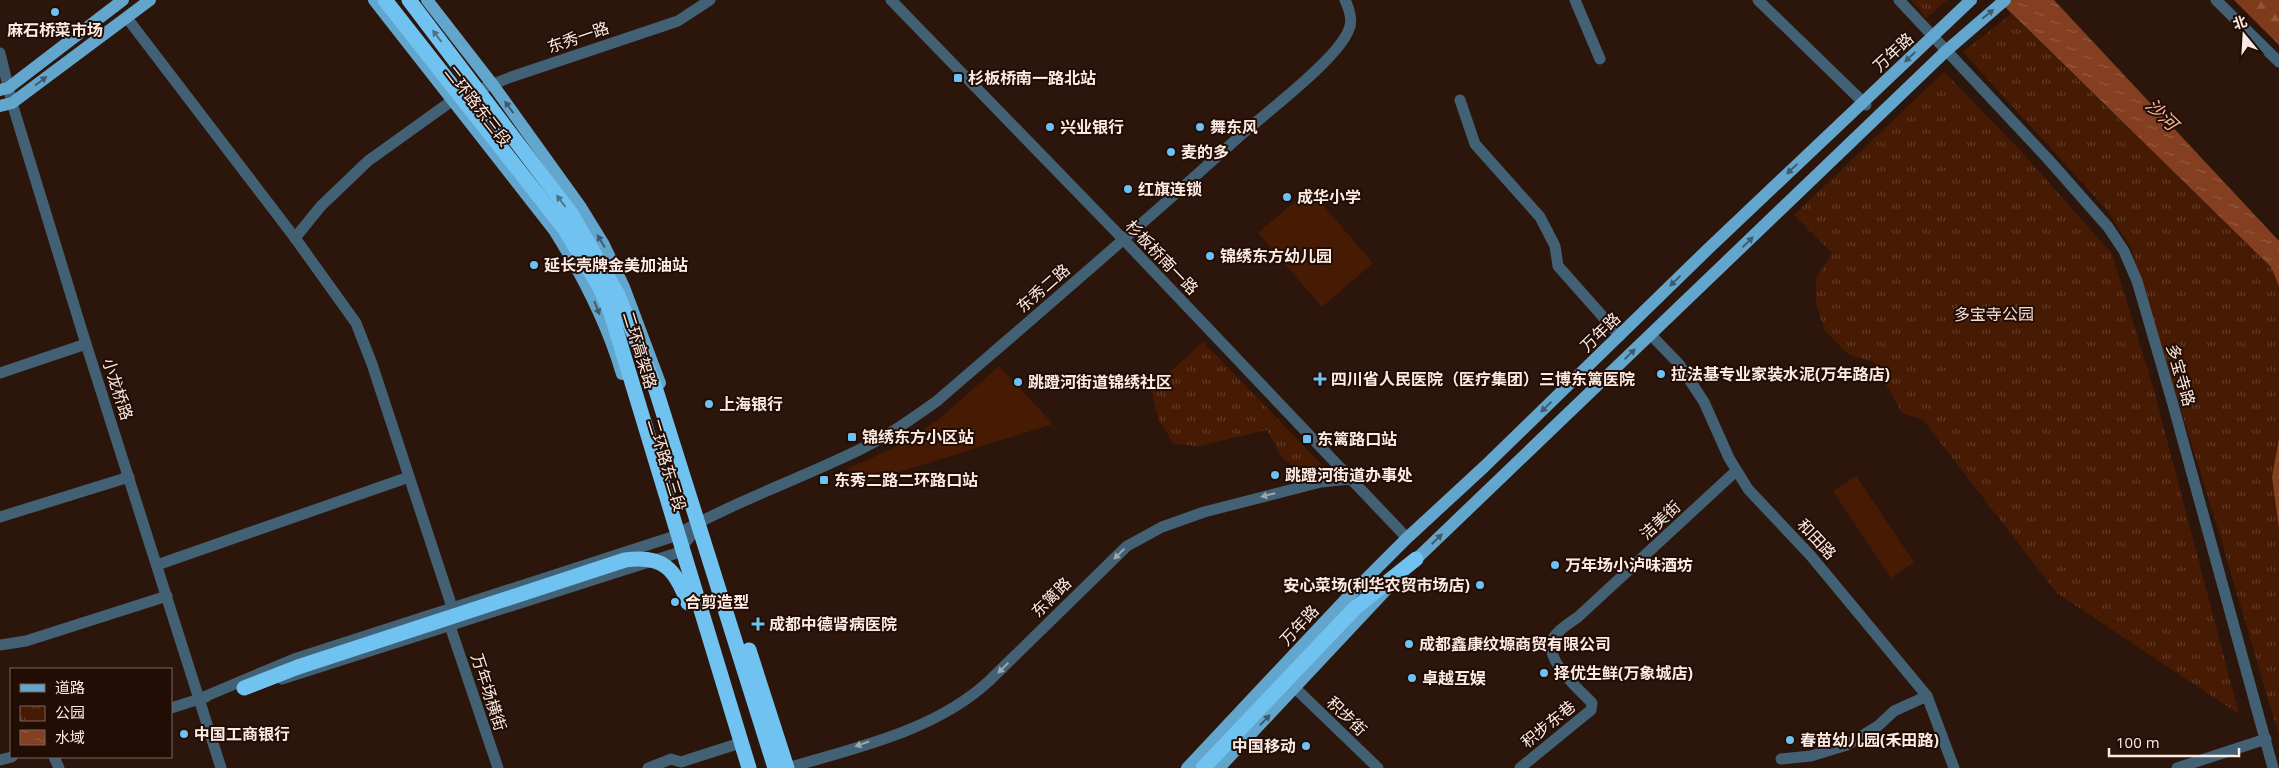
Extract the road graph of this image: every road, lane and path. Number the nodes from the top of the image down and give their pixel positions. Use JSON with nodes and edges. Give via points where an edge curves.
{"nodes":[{"id":1,"x":122,"y":0,"type":"edge"},
{"id":2,"x":150,"y":0,"type":"edge"},
{"id":3,"x":374,"y":0,"type":"edge"},
{"id":4,"x":385,"y":0,"type":"edge"},
{"id":5,"x":409,"y":0,"type":"edge"},
{"id":6,"x":426,"y":0,"type":"edge"},
{"id":7,"x":710,"y":0,"type":"edge"},
{"id":8,"x":891,"y":0,"type":"edge"},
{"id":9,"x":1345,"y":0,"type":"edge"},
{"id":10,"x":1575,"y":0,"type":"edge"},
{"id":11,"x":1758,"y":0,"type":"edge"},
{"id":12,"x":1898,"y":0,"type":"edge"},
{"id":13,"x":1971,"y":0,"type":"edge"},
{"id":14,"x":2005,"y":0,"type":"edge"},
{"id":15,"x":2216,"y":0,"type":"edge"},
{"id":16,"x":127,"y":18,"type":"junction"},
{"id":17,"x":1932,"y":37,"type":"junction"},
{"id":18,"x":1946,"y":51,"type":"junction"},
{"id":19,"x":0,"y":53,"type":"edge"},
{"id":20,"x":1600,"y":59,"type":"dead end"},
{"id":21,"x":2279,"y":62,"type":"edge"},
{"id":22,"x":493,"y":85,"type":"junction"},
{"id":23,"x":4,"y":89,"type":"edge"},
{"id":24,"x":453,"y":100,"type":"junction"},
{"id":25,"x":1460,"y":100,"type":"dead end"},
{"id":26,"x":1864,"y":104,"type":"junction"},
{"id":27,"x":6,"y":105,"type":"edge"},
{"id":28,"x":295,"y":238,"type":"junction"},
{"id":29,"x":1124,"y":240,"type":"junction"},
{"id":30,"x":1651,"y":335,"type":"junction"},
{"id":31,"x":1620,"y":336,"type":"junction"},
{"id":32,"x":86,"y":344,"type":"junction"},
{"id":33,"x":0,"y":373,"type":"edge"},
{"id":34,"x":1736,"y":471,"type":"junction"},
{"id":35,"x":128,"y":477,"type":"junction"},
{"id":36,"x":409,"y":477,"type":"junction"},
{"id":37,"x":1350,"y":479,"type":"junction"},
{"id":38,"x":699,"y":514,"type":"junction"},
{"id":39,"x":0,"y":517,"type":"edge"},
{"id":40,"x":672,"y":537,"type":"junction"},
{"id":41,"x":1406,"y":538,"type":"junction"},
{"id":42,"x":678,"y":553,"type":"junction"},
{"id":43,"x":1416,"y":559,"type":"junction"},
{"id":44,"x":157,"y":565,"type":"junction"},
{"id":45,"x":167,"y":596,"type":"junction"},
{"id":46,"x":452,"y":608,"type":"junction"},
{"id":47,"x":450,"y":626,"type":"junction"},
{"id":48,"x":0,"y":645,"type":"edge"},
{"id":49,"x":716,"y":666,"type":"junction"},
{"id":50,"x":244,"y":688,"type":"junction"},
{"id":51,"x":1295,"y":688,"type":"junction"},
{"id":52,"x":1927,"y":696,"type":"junction"},
{"id":53,"x":199,"y":699,"type":"junction"},
{"id":54,"x":1592,"y":703,"type":"joint"},
{"id":55,"x":172,"y":708,"type":"edge"},
{"id":56,"x":2266,"y":739,"type":"junction"},
{"id":57,"x":737,"y":744,"type":"junction"},
{"id":58,"x":1781,"y":759,"type":"dead end"},
{"id":59,"x":1533,"y":764,"type":"edge"},
{"id":60,"x":221,"y":768,"type":"edge"},
{"id":61,"x":498,"y":768,"type":"edge"},
{"id":62,"x":648,"y":768,"type":"edge"},
{"id":63,"x":745,"y":768,"type":"edge"},
{"id":64,"x":749,"y":768,"type":"edge"},
{"id":65,"x":776,"y":768,"type":"edge"},
{"id":66,"x":787,"y":768,"type":"edge"},
{"id":67,"x":1187,"y":768,"type":"edge"},
{"id":68,"x":1203,"y":768,"type":"edge"},
{"id":69,"x":1219,"y":768,"type":"edge"},
{"id":70,"x":1378,"y":768,"type":"edge"},
{"id":71,"x":1520,"y":768,"type":"edge"},
{"id":72,"x":1954,"y":768,"type":"edge"},
{"id":73,"x":2177,"y":768,"type":"edge"},
{"id":74,"x":2274,"y":768,"type":"edge"}],
"edges":[{"from":1,"to":23,"type":"main road"},
{"from":2,"to":16,"type":"main road"},
{"from":3,"to":24,"type":"main road","name":"二环路东三段"},
{"from":4,"to":49,"type":"highway","name":"二环高架路","bridge":true,"via":[[564,228],[599,286],[612,319]]},
{"from":38,"to":5,"type":"highway","name":"二环高架路","one_way":true,"bridge":true,"via":[[655,386],[618,295],[592,247],[572,214]]},
{"from":6,"to":22,"type":"main road","name":"二环路东三段"},
{"from":7,"to":22,"type":"street","name":"东秀一路","via":[[678,21]]},
{"from":8,"to":29,"type":"street","name":"杉板桥南一路"},
{"from":9,"to":29,"type":"street","name":"东秀二路","via":[[1350,28],[1340,44],[1310,75]]},
{"from":10,"to":20,"type":"street"},
{"from":11,"to":26,"type":"street"},
{"from":12,"to":17,"type":"street","name":"多宝寺路"},
{"from":13,"to":17,"type":"main road","name":"万年路"},
{"from":18,"to":14,"type":"main road","one_way":true},
{"from":15,"to":21,"type":"street"},
{"from":27,"to":16,"type":"main road","one_way":true},
{"from":16,"to":28,"type":"street"},
{"from":17,"to":18,"type":"street","name":"多宝寺路"},
{"from":17,"to":26,"type":"main road","name":"万年路","one_way":true},
{"from":30,"to":18,"type":"main road","one_way":true},
{"from":18,"to":56,"type":"street","name":"多宝寺路","via":[[2048,159],[2108,227],[2124,251],[2137,282],[2170,391]]},
{"from":19,"to":23,"type":"street","name":"小龙桥路"},
{"from":22,"to":24,"type":"street","name":"东秀一路"},
{"from":38,"to":22,"type":"main road","name":"二环路东三段","one_way":true,"via":[[652,358],[615,265],[580,206]]},
{"from":23,"to":27,"type":"street","name":"小龙桥路"},
{"from":24,"to":28,"type":"street","name":"东秀一路","via":[[368,161],[321,206]]},
{"from":24,"to":40,"type":"main road","name":"二环路东三段","one_way":true,"via":[[554,230],[586,282],[620,367]]},
{"from":25,"to":31,"type":"street","via":[[1475,144],[1540,218],[1555,246],[1558,266]]},
{"from":26,"to":31,"type":"main road","name":"万年路","one_way":true},
{"from":27,"to":32,"type":"street","name":"小龙桥路"},
{"from":28,"to":36,"type":"street","via":[[356,323]]},
{"from":29,"to":37,"type":"street","name":"杉板桥南一路"},
{"from":29,"to":38,"type":"street","name":"东秀二路","via":[[937,401],[904,424],[864,448]]},
{"from":30,"to":34,"type":"street","name":"和田路","via":[[1679,364],[1704,402]]},
{"from":43,"to":30,"type":"main road","one_way":true},
{"from":31,"to":41,"type":"main road","name":"万年路","one_way":true,"via":[[1486,466]]},
{"from":32,"to":33,"type":"street"},
{"from":32,"to":35,"type":"street","name":"小龙桥路"},
{"from":34,"to":52,"type":"street","name":"和田路","via":[[1764,508],[1834,582]]},
{"from":34,"to":54,"type":"street","name":"洁美街","via":[[1555,636],[1550,647],[1554,660]]},
{"from":35,"to":39,"type":"street"},
{"from":35,"to":44,"type":"street","name":"小龙桥路"},
{"from":36,"to":44,"type":"street"},
{"from":36,"to":46,"type":"street"},
{"from":37,"to":41,"type":"street","name":"杉板桥南一路"},
{"from":37,"to":66,"type":"street","name":"东篱路","one_way":true,"via":[[1321,482],[1204,512],[1162,527],[1127,546],[965,702],[918,726]]},
{"from":38,"to":40,"type":"street","name":"东秀二路"},
{"from":38,"to":42,"type":"street"},
{"from":38,"to":65,"type":"highway","name":"二环高架路","bridge":true},
{"from":38,"to":66,"type":"highway","bridge":true,"via":[[720,558]]},
{"from":40,"to":42,"type":"main road","name":"二环路东三段"},
{"from":40,"to":46,"type":"street","name":"东秀二路"},
{"from":41,"to":67,"type":"main road","name":"万年路"},
{"from":42,"to":47,"type":"street"},
{"from":42,"to":57,"type":"main road","name":"二环路东三段"},
{"from":43,"to":51,"type":"main road"},
{"from":43,"to":68,"type":"highway","via":[[1356,608]]},
{"from":44,"to":45,"type":"street","name":"小龙桥路"},
{"from":45,"to":48,"type":"street","via":[[26,641]]},
{"from":45,"to":53,"type":"street","name":"小龙桥路"},
{"from":46,"to":53,"type":"street","name":"东秀二路","via":[[294,659]]},
{"from":47,"to":50,"type":"street","via":[[301,674]]},
{"from":47,"to":61,"type":"street","name":"万年场横街"},
{"from":49,"to":50,"type":"highway","bridge":true,"via":[[680,582],[668,567],[643,558],[625,560],[298,667]]},
{"from":49,"to":64,"type":"highway","name":"二环高架路","bridge":true},
{"from":50,"to":53,"type":"street"},
{"from":69,"to":51,"type":"main road","one_way":true},
{"from":51,"to":70,"type":"street","name":"积步街"},
{"from":52,"to":58,"type":"street","via":[[1894,711],[1878,726],[1847,745],[1812,756]]},
{"from":52,"to":72,"type":"street","name":"和田路"},
{"from":53,"to":55,"type":"street"},
{"from":53,"to":60,"type":"street","name":"小龙桥路"},
{"from":54,"to":59,"type":"street","name":"积步东巷","via":[[1591,710]]},
{"from":56,"to":73,"type":"street"},
{"from":56,"to":74,"type":"street","name":"多宝寺路"},
{"from":57,"to":62,"type":"street","via":[[681,762],[671,760]]},
{"from":57,"to":63,"type":"main road","name":"二环路东三段"},
{"from":59,"to":71,"type":"street","name":"积步东巷"}]}
